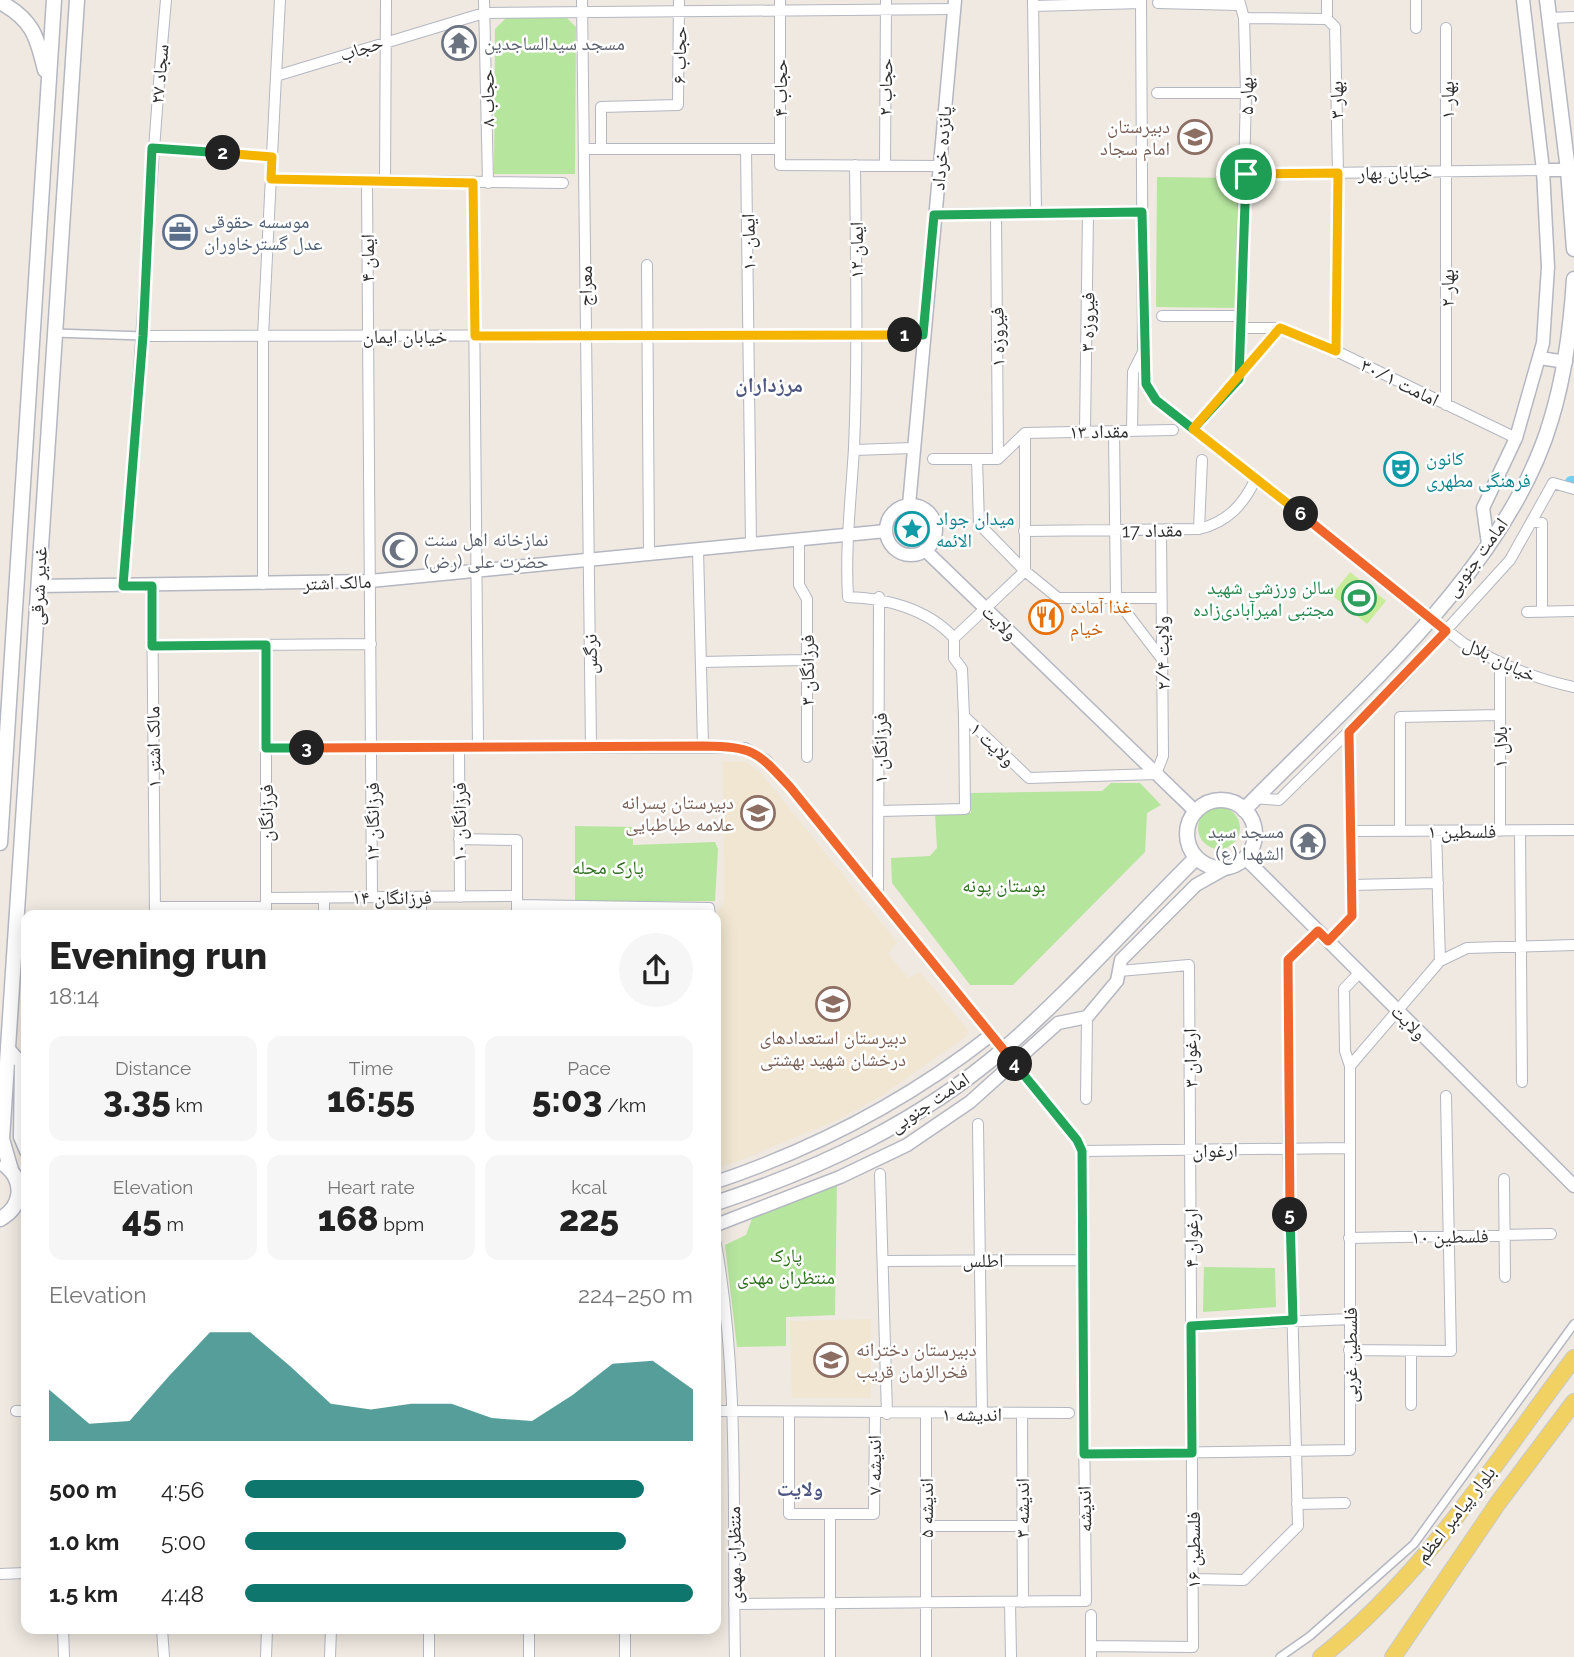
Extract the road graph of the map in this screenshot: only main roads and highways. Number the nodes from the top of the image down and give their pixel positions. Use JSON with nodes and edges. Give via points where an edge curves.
{"nodes":[{"id":1,"x":54,"y":0,"type":"edge"},
{"id":2,"x":77,"y":0,"type":"edge"},
{"id":3,"x":1547,"y":0,"type":"edge"},
{"id":4,"x":0,"y":2,"type":"edge"},
{"id":5,"x":49,"y":86,"type":"junction"},
{"id":6,"x":1571,"y":170,"type":"edge"},
{"id":7,"x":1574,"y":249,"type":"edge"},
{"id":8,"x":1574,"y":279,"type":"edge"},
{"id":9,"x":1572,"y":337,"type":"edge"},
{"id":10,"x":16,"y":585,"type":"junction"},
{"id":11,"x":38,"y":586,"type":"junction"},
{"id":12,"x":3,"y":756,"type":"edge"},
{"id":13,"x":1244,"y":810,"type":"junction"},
{"id":14,"x":0,"y":843,"type":"edge"},
{"id":15,"x":1196,"y":858,"type":"junction"},
{"id":16,"x":6,"y":1166,"type":"edge"},
{"id":17,"x":21,"y":1190,"type":"edge"},
{"id":18,"x":21,"y":1196,"type":"edge"},
{"id":19,"x":721,"y":1201,"type":"edge"},
{"id":20,"x":1,"y":1222,"type":"edge"},
{"id":21,"x":1574,"y":1358,"type":"edge"},
{"id":22,"x":1574,"y":1402,"type":"edge"},
{"id":23,"x":1321,"y":1657,"type":"edge"},
{"id":24,"x":1393,"y":1657,"type":"edge"}],
"edges":[{"from":1,"to":5,"type":"main road","name":"غدیر شرقی"},
{"from":2,"to":11,"type":"main road","name":"غدیر شرقی"},
{"from":3,"to":6,"type":"main road"},
{"from":4,"to":5,"type":"main road","via":[[19,12],[37,36]]},
{"from":5,"to":10,"type":"main road","name":"غدیر شرقی"},
{"from":6,"to":7,"type":"main road"},
{"from":8,"to":9,"type":"main road","name":"امامت جنوبی"},
{"from":9,"to":13,"type":"main road","name":"امامت جنوبی","via":[[1546,434],[1521,491],[1488,544],[1431,620]]},
{"from":10,"to":11,"type":"main road"},
{"from":10,"to":12,"type":"main road","name":"غدیر شرقی"},
{"from":11,"to":16,"type":"main road","name":"غدیر شرقی","via":[[7,1048],[2,1139]]},
{"from":12,"to":14,"type":"main road","name":"غدیر شرقی"},
{"from":13,"to":15,"type":"main road","via":[[1235,803],[1214,800],[1195,811],[1187,832]]},
{"from":13,"to":15,"type":"main road","via":[[1254,830],[1245,858],[1228,867],[1209,866]]},
{"from":15,"to":19,"type":"main road","name":"امامت جنوبی","via":[[1003,1050],[940,1098],[847,1153]]},
{"from":16,"to":17,"type":"main road","name":"غدیر شرقی"},
{"from":18,"to":20,"type":"main road"},
{"from":21,"to":23,"type":"main road","name":"بلوار پیامبر اعظم","via":[[1430,1550],[1380,1605]]},
{"from":22,"to":24,"type":"main road","name":"بلوار پیامبر اعظم","via":[[1498,1503]]}]}
